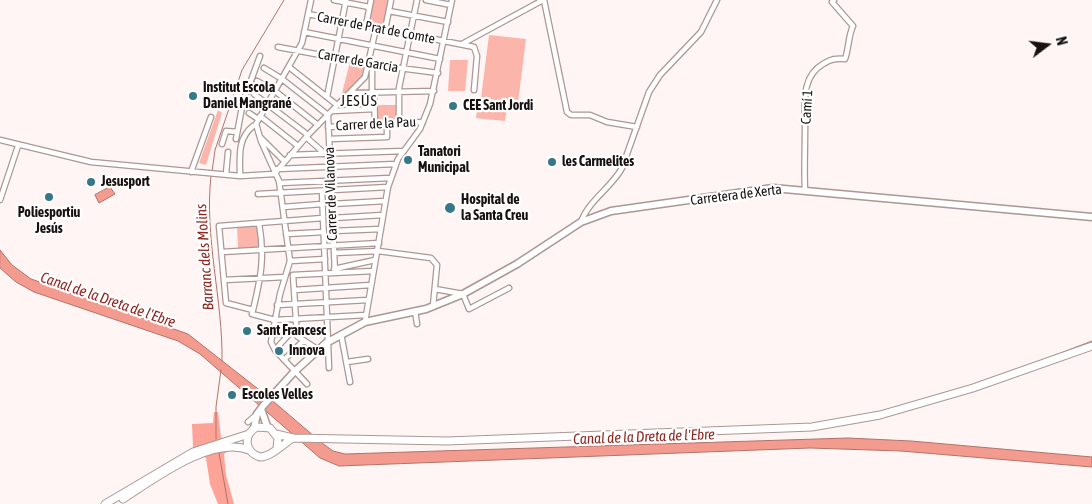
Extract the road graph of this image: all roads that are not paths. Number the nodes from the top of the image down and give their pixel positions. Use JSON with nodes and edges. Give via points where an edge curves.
{"nodes":[{"id":1,"x":311,"y":0,"type":"edge"},
{"id":2,"x":334,"y":0,"type":"edge"},
{"id":3,"x":371,"y":0,"type":"edge"},
{"id":4,"x":391,"y":0,"type":"edge"},
{"id":5,"x":417,"y":0,"type":"edge"},
{"id":6,"x":426,"y":0,"type":"edge"},
{"id":7,"x":544,"y":0,"type":"edge"},
{"id":8,"x":717,"y":0,"type":"edge"},
{"id":9,"x":834,"y":0,"type":"edge"},
{"id":10,"x":346,"y":1,"type":"edge"},
{"id":11,"x":452,"y":3,"type":"edge"},
{"id":12,"x":369,"y":6,"type":"junction"},
{"id":13,"x":389,"y":11,"type":"junction"},
{"id":14,"x":308,"y":14,"type":"junction"},
{"id":15,"x":414,"y":16,"type":"junction"},
{"id":16,"x":342,"y":20,"type":"junction"},
{"id":17,"x":448,"y":22,"type":"junction"},
{"id":18,"x":366,"y":25,"type":"junction"},
{"id":19,"x":376,"y":28,"type":"junction"},
{"id":20,"x":385,"y":30,"type":"junction"},
{"id":21,"x":304,"y":32,"type":"junction"},
{"id":22,"x":410,"y":34,"type":"junction"},
{"id":23,"x":338,"y":39,"type":"junction"},
{"id":24,"x":444,"y":41,"type":"junction"},
{"id":25,"x":462,"y":44,"type":"junction"},
{"id":26,"x":373,"y":45,"type":"junction"},
{"id":27,"x":278,"y":46,"type":"dead end"},
{"id":28,"x":298,"y":50,"type":"junction"},
{"id":29,"x":406,"y":52,"type":"junction"},
{"id":30,"x":260,"y":56,"type":"dead end"},
{"id":31,"x":334,"y":57,"type":"junction"},
{"id":32,"x":440,"y":59,"type":"junction"},
{"id":33,"x":371,"y":64,"type":"junction"},
{"id":34,"x":289,"y":67,"type":"junction"},
{"id":35,"x":264,"y":68,"type":"dead end"},
{"id":36,"x":403,"y":68,"type":"junction"},
{"id":37,"x":438,"y":73,"type":"junction"},
{"id":38,"x":282,"y":79,"type":"junction"},
{"id":39,"x":258,"y":80,"type":"dead end"},
{"id":40,"x":474,"y":90,"type":"dead end"},
{"id":41,"x":275,"y":91,"type":"junction"},
{"id":42,"x":373,"y":92,"type":"junction"},
{"id":43,"x":399,"y":92,"type":"junction"},
{"id":44,"x":434,"y":92,"type":"junction"},
{"id":45,"x":350,"y":93,"type":"junction"},
{"id":46,"x":254,"y":94,"type":"dead end"},
{"id":47,"x":327,"y":97,"type":"junction"},
{"id":48,"x":268,"y":103,"type":"junction"},
{"id":49,"x":338,"y":105,"type":"junction"},
{"id":50,"x":374,"y":109,"type":"junction"},
{"id":51,"x":332,"y":111,"type":"junction"},
{"id":52,"x":249,"y":113,"type":"dead end"},
{"id":53,"x":328,"y":115,"type":"junction"},
{"id":54,"x":212,"y":117,"type":"dead end"},
{"id":55,"x":259,"y":117,"type":"junction"},
{"id":56,"x":423,"y":122,"type":"junction"},
{"id":57,"x":387,"y":123,"type":"junction"},
{"id":58,"x":399,"y":123,"type":"junction"},
{"id":59,"x":375,"y":124,"type":"junction"},
{"id":60,"x":318,"y":125,"type":"junction"},
{"id":61,"x":253,"y":126,"type":"dead end"},
{"id":62,"x":638,"y":126,"type":"junction"},
{"id":63,"x":328,"y":127,"type":"junction"},
{"id":64,"x":237,"y":132,"type":"junction"},
{"id":65,"x":259,"y":136,"type":"junction"},
{"id":66,"x":307,"y":136,"type":"junction"},
{"id":67,"x":236,"y":139,"type":"dead end"},
{"id":68,"x":329,"y":139,"type":"junction"},
{"id":69,"x":0,"y":140,"type":"edge"},
{"id":70,"x":222,"y":144,"type":"dead end"},
{"id":71,"x":18,"y":146,"type":"junction"},
{"id":72,"x":298,"y":146,"type":"junction"},
{"id":73,"x":232,"y":147,"type":"dead end"},
{"id":74,"x":240,"y":148,"type":"junction"},
{"id":75,"x":228,"y":152,"type":"dead end"},
{"id":76,"x":403,"y":152,"type":"junction"},
{"id":77,"x":324,"y":153,"type":"junction"},
{"id":78,"x":330,"y":153,"type":"junction"},
{"id":79,"x":290,"y":154,"type":"junction"},
{"id":80,"x":284,"y":161,"type":"junction"},
{"id":81,"x":396,"y":164,"type":"junction"},
{"id":82,"x":331,"y":167,"type":"junction"},
{"id":83,"x":277,"y":169,"type":"junction"},
{"id":84,"x":191,"y":172,"type":"junction"},
{"id":85,"x":226,"y":174,"type":"junction"},
{"id":86,"x":274,"y":174,"type":"junction"},
{"id":87,"x":240,"y":176,"type":"junction"},
{"id":88,"x":390,"y":178,"type":"junction"},
{"id":89,"x":331,"y":181,"type":"junction"},
{"id":90,"x":280,"y":183,"type":"junction"},
{"id":91,"x":388,"y":188,"type":"junction"},
{"id":92,"x":332,"y":190,"type":"junction"},
{"id":93,"x":805,"y":190,"type":"junction"},
{"id":94,"x":322,"y":191,"type":"junction"},
{"id":95,"x":281,"y":193,"type":"junction"},
{"id":96,"x":258,"y":194,"type":"dead end"},
{"id":97,"x":0,"y":200,"type":"edge"},
{"id":98,"x":385,"y":201,"type":"junction"},
{"id":99,"x":322,"y":204,"type":"junction"},
{"id":100,"x":332,"y":204,"type":"junction"},
{"id":101,"x":283,"y":207,"type":"junction"},
{"id":102,"x":383,"y":215,"type":"junction"},
{"id":103,"x":1092,"y":217,"type":"edge"},
{"id":104,"x":323,"y":218,"type":"junction"},
{"id":105,"x":332,"y":218,"type":"junction"},
{"id":106,"x":284,"y":220,"type":"junction"},
{"id":107,"x":580,"y":222,"type":"junction"},
{"id":108,"x":259,"y":223,"type":"junction"},
{"id":109,"x":381,"y":229,"type":"junction"},
{"id":110,"x":333,"y":231,"type":"junction"},
{"id":111,"x":324,"y":232,"type":"junction"},
{"id":112,"x":286,"y":234,"type":"junction"},
{"id":113,"x":379,"y":243,"type":"junction"},
{"id":114,"x":334,"y":245,"type":"junction"},
{"id":115,"x":325,"y":246,"type":"junction"},
{"id":116,"x":288,"y":248,"type":"junction"},
{"id":117,"x":264,"y":250,"type":"junction"},
{"id":118,"x":378,"y":251,"type":"junction"},
{"id":119,"x":222,"y":252,"type":"junction"},
{"id":120,"x":334,"y":253,"type":"junction"},
{"id":121,"x":325,"y":259,"type":"junction"},
{"id":122,"x":376,"y":260,"type":"junction"},
{"id":123,"x":290,"y":261,"type":"junction"},
{"id":124,"x":334,"y":271,"type":"junction"},
{"id":125,"x":373,"y":271,"type":"junction"},
{"id":126,"x":326,"y":274,"type":"junction"},
{"id":127,"x":285,"y":277,"type":"junction"},
{"id":128,"x":261,"y":278,"type":"junction"},
{"id":129,"x":224,"y":280,"type":"junction"},
{"id":130,"x":371,"y":285,"type":"junction"},
{"id":131,"x":327,"y":288,"type":"junction"},
{"id":132,"x":509,"y":288,"type":"dead end"},
{"id":133,"x":435,"y":289,"type":"junction"},
{"id":134,"x":294,"y":290,"type":"junction"},
{"id":135,"x":464,"y":294,"type":"junction"},
{"id":136,"x":368,"y":300,"type":"junction"},
{"id":137,"x":328,"y":302,"type":"junction"},
{"id":138,"x":295,"y":304,"type":"junction"},
{"id":139,"x":277,"y":305,"type":"junction"},
{"id":140,"x":433,"y":306,"type":"junction"},
{"id":141,"x":253,"y":310,"type":"junction"},
{"id":142,"x":415,"y":311,"type":"junction"},
{"id":143,"x":327,"y":317,"type":"junction"},
{"id":144,"x":366,"y":318,"type":"junction"},
{"id":145,"x":296,"y":319,"type":"junction"},
{"id":146,"x":275,"y":320,"type":"junction"},
{"id":147,"x":417,"y":324,"type":"dead end"},
{"id":148,"x":327,"y":332,"type":"junction"},
{"id":149,"x":290,"y":333,"type":"junction"},
{"id":150,"x":297,"y":333,"type":"junction"},
{"id":151,"x":273,"y":334,"type":"junction"},
{"id":152,"x":341,"y":334,"type":"junction"},
{"id":153,"x":303,"y":341,"type":"junction"},
{"id":154,"x":328,"y":342,"type":"junction"},
{"id":155,"x":1092,"y":346,"type":"edge"},
{"id":156,"x":317,"y":349,"type":"junction"},
{"id":157,"x":275,"y":350,"type":"junction"},
{"id":158,"x":368,"y":359,"type":"dead end"},
{"id":159,"x":284,"y":360,"type":"junction"},
{"id":160,"x":347,"y":362,"type":"junction"},
{"id":161,"x":329,"y":368,"type":"dead end"},
{"id":162,"x":294,"y":372,"type":"junction"},
{"id":163,"x":350,"y":382,"type":"dead end"},
{"id":164,"x":307,"y":384,"type":"dead end"},
{"id":165,"x":261,"y":412,"type":"junction"},
{"id":166,"x":252,"y":425,"type":"junction"},
{"id":167,"x":267,"y":426,"type":"junction"},
{"id":168,"x":248,"y":434,"type":"junction"},
{"id":169,"x":276,"y":434,"type":"junction"},
{"id":170,"x":293,"y":438,"type":"junction"},
{"id":171,"x":277,"y":448,"type":"junction"},
{"id":172,"x":249,"y":450,"type":"junction"},
{"id":173,"x":105,"y":504,"type":"edge"},
{"id":174,"x":114,"y":504,"type":"edge"}],
"edges":[{"from":1,"to":14,"type":"street"},
{"from":2,"to":10,"type":"street"},
{"from":3,"to":12,"type":"street"},
{"from":4,"to":13,"type":"street"},
{"from":5,"to":15,"type":"street"},
{"from":6,"to":11,"type":"street"},
{"from":7,"to":25,"type":"street"},
{"from":7,"to":62,"type":"street","via":[[567,112]]},
{"from":8,"to":62,"type":"street","via":[[701,32],[660,75],[649,92]]},
{"from":9,"to":93,"type":"street","name":"Camí 1","via":[[832,2],[841,14],[854,26],[845,59],[836,58],[824,63],[809,80],[804,108]]},
{"from":10,"to":12,"type":"street"},
{"from":10,"to":16,"type":"street"},
{"from":11,"to":17,"type":"street"},
{"from":12,"to":18,"type":"street"},
{"from":13,"to":15,"type":"street"},
{"from":13,"to":20,"type":"street"},
{"from":14,"to":16,"type":"street","name":"Carrer de Prat de Comte"},
{"from":14,"to":21,"type":"street"},
{"from":15,"to":17,"type":"street"},
{"from":15,"to":22,"type":"street"},
{"from":16,"to":18,"type":"street","name":"Carrer de Prat de Comte"},
{"from":16,"to":23,"type":"street"},
{"from":17,"to":24,"type":"street"},
{"from":18,"to":19,"type":"street","name":"Carrer de Prat de Comte"},
{"from":19,"to":20,"type":"street","name":"Carrer de Prat de Comte"},
{"from":19,"to":26,"type":"street"},
{"from":20,"to":22,"type":"street","name":"Carrer de Prat de Comte"},
{"from":21,"to":23,"type":"street"},
{"from":21,"to":28,"type":"street"},
{"from":22,"to":24,"type":"street","name":"Carrer de Prat de Comte"},
{"from":22,"to":29,"type":"street"},
{"from":23,"to":26,"type":"street"},
{"from":23,"to":31,"type":"street"},
{"from":24,"to":25,"type":"street","name":"Carrer de Prat de Comte"},
{"from":24,"to":32,"type":"street"},
{"from":25,"to":40,"type":"street","via":[[477,51]]},
{"from":26,"to":29,"type":"street"},
{"from":26,"to":33,"type":"street"},
{"from":27,"to":28,"type":"street","name":"Carrer de Garcia"},
{"from":28,"to":31,"type":"street","name":"Carrer de Garcia"},
{"from":28,"to":34,"type":"street"},
{"from":29,"to":32,"type":"street"},
{"from":29,"to":36,"type":"street"},
{"from":30,"to":64,"type":"street","via":[[242,102]]},
{"from":31,"to":33,"type":"street","name":"Carrer de Garcia"},
{"from":31,"to":47,"type":"street"},
{"from":32,"to":37,"type":"street"},
{"from":33,"to":36,"type":"street","name":"Carrer de Garcia"},
{"from":33,"to":42,"type":"street"},
{"from":33,"to":45,"type":"street","via":[[365,77]]},
{"from":34,"to":38,"type":"street"},
{"from":34,"to":47,"type":"street"},
{"from":35,"to":38,"type":"street"},
{"from":36,"to":37,"type":"street","name":"Carrer de Garcia"},
{"from":36,"to":43,"type":"street"},
{"from":37,"to":44,"type":"street"},
{"from":38,"to":41,"type":"street"},
{"from":38,"to":53,"type":"street"},
{"from":39,"to":41,"type":"street"},
{"from":41,"to":48,"type":"street"},
{"from":41,"to":60,"type":"street"},
{"from":42,"to":43,"type":"street"},
{"from":42,"to":45,"type":"street"},
{"from":42,"to":50,"type":"street"},
{"from":43,"to":44,"type":"street"},
{"from":43,"to":58,"type":"street"},
{"from":44,"to":56,"type":"street"},
{"from":45,"to":49,"type":"street"},
{"from":46,"to":48,"type":"street"},
{"from":47,"to":49,"type":"street"},
{"from":48,"to":55,"type":"street"},
{"from":48,"to":66,"type":"street"},
{"from":49,"to":51,"type":"street"},
{"from":50,"to":51,"type":"street"},
{"from":50,"to":59,"type":"street"},
{"from":51,"to":53,"type":"street"},
{"from":52,"to":55,"type":"street"},
{"from":53,"to":60,"type":"street"},
{"from":53,"to":63,"type":"street","name":"Carrer de Vilanova"},
{"from":54,"to":84,"type":"street"},
{"from":55,"to":65,"type":"street","via":[[256,124]]},
{"from":55,"to":72,"type":"street"},
{"from":56,"to":58,"type":"street","name":"Carrer de la Pau"},
{"from":56,"to":76,"type":"street"},
{"from":57,"to":58,"type":"street","name":"Carrer de la Pau"},
{"from":57,"to":59,"type":"street","name":"Carrer de la Pau"},
{"from":57,"to":68,"type":"street","via":[[387,137]]},
{"from":59,"to":63,"type":"street","name":"Carrer de la Pau"},
{"from":60,"to":66,"type":"street"},
{"from":61,"to":74,"type":"street","via":[[245,133]]},
{"from":62,"to":107,"type":"street","via":[[617,178]]},
{"from":63,"to":68,"type":"street","name":"Carrer de Vilanova"},
{"from":64,"to":67,"type":"street"},
{"from":64,"to":70,"type":"street","via":[[226,131]]},
{"from":65,"to":80,"type":"street"},
{"from":65,"to":86,"type":"street"},
{"from":66,"to":72,"type":"street"},
{"from":66,"to":77,"type":"street"},
{"from":68,"to":78,"type":"street","name":"Carrer de Vilanova"},
{"from":69,"to":71,"type":"street"},
{"from":71,"to":84,"type":"street","via":[[91,162]]},
{"from":71,"to":97,"type":"street"},
{"from":72,"to":79,"type":"street"},
{"from":73,"to":74,"type":"street"},
{"from":74,"to":87,"type":"street"},
{"from":75,"to":85,"type":"street"},
{"from":76,"to":78,"type":"street"},
{"from":76,"to":81,"type":"street"},
{"from":77,"to":78,"type":"street"},
{"from":77,"to":79,"type":"street"},
{"from":78,"to":82,"type":"street","name":"Carrer de Vilanova"},
{"from":79,"to":80,"type":"street"},
{"from":80,"to":83,"type":"street"},
{"from":81,"to":82,"type":"street"},
{"from":81,"to":88,"type":"street"},
{"from":82,"to":83,"type":"street"},
{"from":82,"to":89,"type":"street","name":"Carrer de Vilanova"},
{"from":83,"to":86,"type":"street"},
{"from":84,"to":85,"type":"street"},
{"from":85,"to":87,"type":"street"},
{"from":86,"to":87,"type":"street"},
{"from":86,"to":90,"type":"street"},
{"from":88,"to":89,"type":"street"},
{"from":88,"to":91,"type":"street"},
{"from":89,"to":90,"type":"street"},
{"from":89,"to":92,"type":"street","name":"Carrer de Vilanova"},
{"from":90,"to":95,"type":"street"},
{"from":91,"to":92,"type":"street"},
{"from":91,"to":98,"type":"street"},
{"from":92,"to":94,"type":"street"},
{"from":92,"to":100,"type":"street","name":"Carrer de Vilanova"},
{"from":93,"to":103,"type":"main road","name":"Carretera de Xerta"},
{"from":93,"to":107,"type":"main road","name":"Carretera de Xerta","via":[[772,188],[611,211]]},
{"from":94,"to":95,"type":"street"},
{"from":94,"to":99,"type":"street"},
{"from":95,"to":96,"type":"street"},
{"from":95,"to":101,"type":"street"},
{"from":98,"to":100,"type":"street"},
{"from":98,"to":102,"type":"street"},
{"from":99,"to":101,"type":"street"},
{"from":99,"to":104,"type":"street"},
{"from":100,"to":105,"type":"street","name":"Carrer de Vilanova"},
{"from":101,"to":106,"type":"street"},
{"from":102,"to":105,"type":"street"},
{"from":102,"to":109,"type":"street"},
{"from":104,"to":106,"type":"street"},
{"from":104,"to":111,"type":"street"},
{"from":105,"to":110,"type":"street","name":"Carrer de Vilanova"},
{"from":106,"to":108,"type":"street"},
{"from":106,"to":112,"type":"street"},
{"from":107,"to":135,"type":"main road","name":"Carretera de Xerta"},
{"from":108,"to":117,"type":"street"},
{"from":108,"to":119,"type":"street","via":[[219,226]]},
{"from":109,"to":110,"type":"street"},
{"from":109,"to":113,"type":"street"},
{"from":110,"to":114,"type":"street","name":"Carrer de Vilanova"},
{"from":111,"to":112,"type":"street"},
{"from":111,"to":115,"type":"street"},
{"from":112,"to":116,"type":"street"},
{"from":113,"to":114,"type":"street"},
{"from":113,"to":118,"type":"street"},
{"from":114,"to":115,"type":"street"},
{"from":114,"to":120,"type":"street","name":"Carrer de Vilanova"},
{"from":115,"to":116,"type":"street"},
{"from":115,"to":121,"type":"street"},
{"from":116,"to":117,"type":"street"},
{"from":116,"to":123,"type":"street"},
{"from":117,"to":119,"type":"street"},
{"from":117,"to":128,"type":"street"},
{"from":118,"to":120,"type":"street"},
{"from":118,"to":122,"type":"street"},
{"from":118,"to":133,"type":"street","via":[[432,258],[436,263]]},
{"from":119,"to":129,"type":"street"},
{"from":120,"to":124,"type":"street","name":"Carrer de Vilanova"},
{"from":121,"to":123,"type":"street"},
{"from":121,"to":126,"type":"street"},
{"from":122,"to":124,"type":"street"},
{"from":122,"to":125,"type":"street"},
{"from":123,"to":127,"type":"street"},
{"from":124,"to":125,"type":"street"},
{"from":124,"to":126,"type":"street"},
{"from":125,"to":130,"type":"street"},
{"from":126,"to":131,"type":"street"},
{"from":126,"to":134,"type":"street","via":[[293,275]]},
{"from":127,"to":128,"type":"street"},
{"from":127,"to":139,"type":"street"},
{"from":128,"to":129,"type":"street"},
{"from":128,"to":141,"type":"street"},
{"from":129,"to":141,"type":"street","via":[[226,303]]},
{"from":130,"to":131,"type":"street"},
{"from":130,"to":136,"type":"street"},
{"from":131,"to":134,"type":"street"},
{"from":131,"to":137,"type":"street"},
{"from":132,"to":135,"type":"street","via":[[469,309]]},
{"from":133,"to":135,"type":"street"},
{"from":133,"to":140,"type":"street"},
{"from":134,"to":138,"type":"street"},
{"from":135,"to":140,"type":"main road","name":"Carretera de Xerta"},
{"from":136,"to":137,"type":"street"},
{"from":136,"to":144,"type":"street"},
{"from":137,"to":138,"type":"street"},
{"from":137,"to":143,"type":"street"},
{"from":138,"to":139,"type":"street"},
{"from":138,"to":145,"type":"street"},
{"from":139,"to":146,"type":"street"},
{"from":140,"to":142,"type":"main road","name":"Carretera de Xerta"},
{"from":141,"to":146,"type":"street","via":[[252,314]]},
{"from":142,"to":144,"type":"main road","name":"Carretera de Xerta"},
{"from":142,"to":147,"type":"street"},
{"from":143,"to":144,"type":"street"},
{"from":143,"to":145,"type":"street"},
{"from":143,"to":148,"type":"street"},
{"from":144,"to":152,"type":"main road"},
{"from":145,"to":146,"type":"street"},
{"from":145,"to":150,"type":"street"},
{"from":146,"to":151,"type":"street"},
{"from":148,"to":150,"type":"street"},
{"from":148,"to":154,"type":"street"},
{"from":149,"to":150,"type":"street"},
{"from":149,"to":151,"type":"street"},
{"from":149,"to":157,"type":"street"},
{"from":150,"to":153,"type":"street"},
{"from":151,"to":157,"type":"street"},
{"from":152,"to":154,"type":"main road"},
{"from":152,"to":160,"type":"street"},
{"from":153,"to":156,"type":"street"},
{"from":153,"to":159,"type":"street"},
{"from":154,"to":156,"type":"main road"},
{"from":154,"to":161,"type":"street"},
{"from":155,"to":170,"type":"main road","via":[[1006,378],[887,413],[812,427],[447,441]]},
{"from":156,"to":162,"type":"main road"},
{"from":157,"to":159,"type":"street"},
{"from":158,"to":160,"type":"street"},
{"from":159,"to":162,"type":"street"},
{"from":160,"to":163,"type":"street"},
{"from":162,"to":164,"type":"street"},
{"from":162,"to":165,"type":"main road"},
{"from":165,"to":166,"type":"main road"},
{"from":165,"to":167,"type":"main road"},
{"from":166,"to":167,"type":"main road"},
{"from":166,"to":168,"type":"main road"},
{"from":167,"to":169,"type":"main road"},
{"from":168,"to":172,"type":"main road"},
{"from":168,"to":173,"type":"main road","via":[[193,452]]},
{"from":169,"to":170,"type":"main road"},
{"from":169,"to":171,"type":"main road"},
{"from":170,"to":171,"type":"main road"},
{"from":171,"to":172,"type":"main road","via":[[264,457]]},
{"from":172,"to":174,"type":"main road","via":[[228,446],[196,456]]}]}
